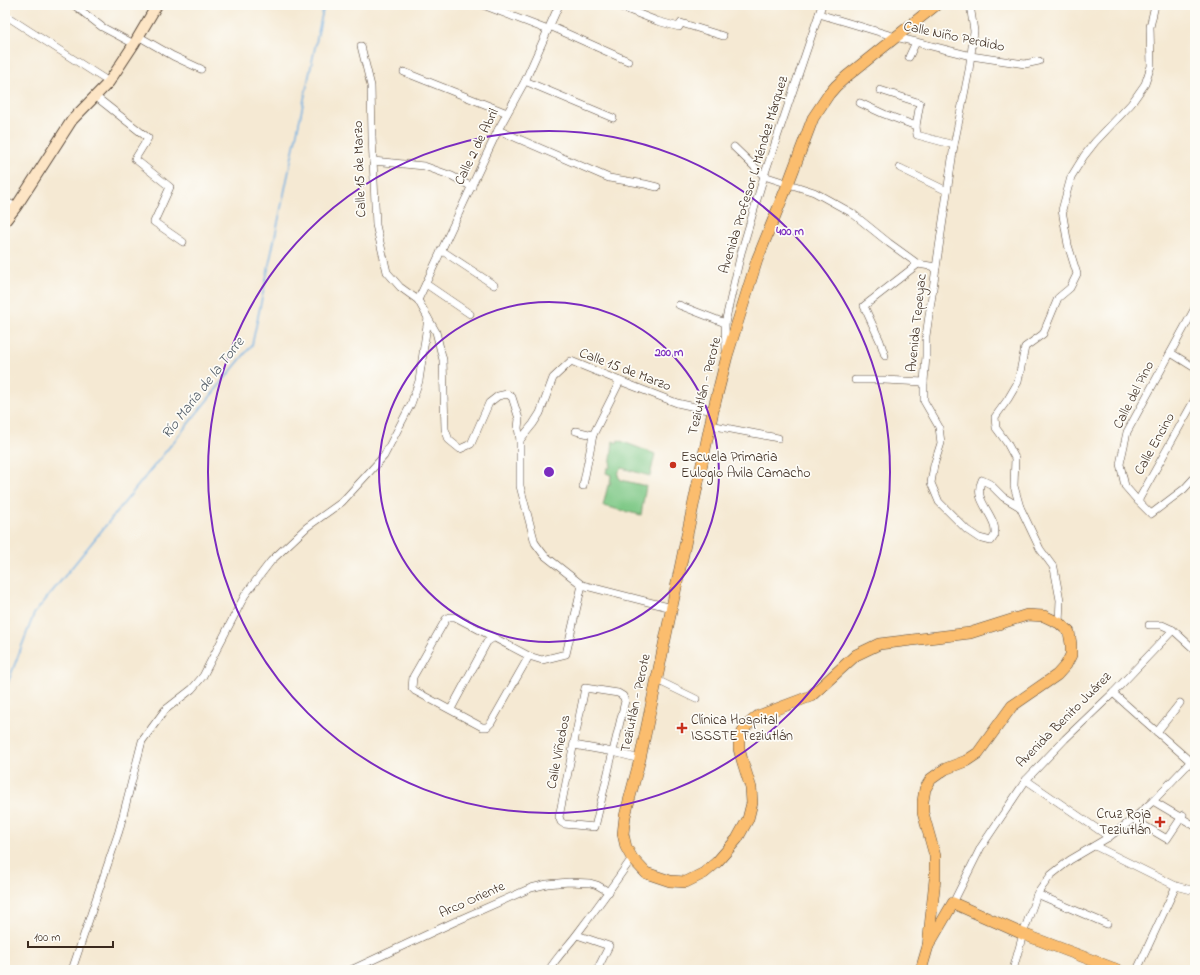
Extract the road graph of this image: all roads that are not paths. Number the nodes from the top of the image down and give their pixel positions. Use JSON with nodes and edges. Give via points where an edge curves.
{"nodes":[{"id":1,"x":74,"y":5,"type":"edge"},
{"id":2,"x":157,"y":5,"type":"edge"},
{"id":3,"x":483,"y":5,"type":"edge"},
{"id":4,"x":559,"y":5,"type":"edge"},
{"id":5,"x":616,"y":5,"type":"edge"},
{"id":6,"x":822,"y":5,"type":"edge"},
{"id":7,"x":936,"y":5,"type":"edge"},
{"id":8,"x":970,"y":5,"type":"edge"},
{"id":9,"x":1155,"y":5,"type":"edge"},
{"id":10,"x":819,"y":14,"type":"junction"},
{"id":11,"x":5,"y":15,"type":"edge"},
{"id":12,"x":549,"y":28,"type":"junction"},
{"id":13,"x":723,"y":36,"type":"dead end"},
{"id":14,"x":896,"y":37,"type":"junction"},
{"id":15,"x":136,"y":40,"type":"junction"},
{"id":16,"x":916,"y":42,"type":"junction"},
{"id":17,"x":361,"y":46,"type":"dead end"},
{"id":18,"x":971,"y":56,"type":"junction"},
{"id":19,"x":909,"y":57,"type":"dead end"},
{"id":20,"x":628,"y":61,"type":"dead end"},
{"id":21,"x":1039,"y":61,"type":"dead end"},
{"id":22,"x":201,"y":69,"type":"dead end"},
{"id":23,"x":404,"y":72,"type":"dead end"},
{"id":24,"x":525,"y":81,"type":"junction"},
{"id":25,"x":109,"y":82,"type":"junction"},
{"id":26,"x":880,"y":90,"type":"dead end"},
{"id":27,"x":95,"y":96,"type":"junction"},
{"id":28,"x":860,"y":103,"type":"dead end"},
{"id":29,"x":507,"y":113,"type":"junction"},
{"id":30,"x":613,"y":118,"type":"dead end"},
{"id":31,"x":916,"y":126,"type":"junction"},
{"id":32,"x":498,"y":130,"type":"junction"},
{"id":33,"x":954,"y":145,"type":"junction"},
{"id":34,"x":734,"y":146,"type":"dead end"},
{"id":35,"x":373,"y":161,"type":"junction"},
{"id":36,"x":900,"y":168,"type":"dead end"},
{"id":37,"x":764,"y":176,"type":"junction"},
{"id":38,"x":788,"y":184,"type":"junction"},
{"id":39,"x":472,"y":187,"type":"junction"},
{"id":40,"x":657,"y":187,"type":"dead end"},
{"id":41,"x":947,"y":191,"type":"junction"},
{"id":42,"x":5,"y":201,"type":"edge"},
{"id":43,"x":16,"y":207,"type":"junction"},
{"id":44,"x":5,"y":221,"type":"edge"},
{"id":45,"x":183,"y":242,"type":"dead end"},
{"id":46,"x":441,"y":250,"type":"junction"},
{"id":47,"x":918,"y":264,"type":"junction"},
{"id":48,"x":936,"y":267,"type":"junction"},
{"id":49,"x":426,"y":284,"type":"junction"},
{"id":50,"x":494,"y":285,"type":"dead end"},
{"id":51,"x":418,"y":300,"type":"junction"},
{"id":52,"x":679,"y":305,"type":"dead end"},
{"id":53,"x":1195,"y":308,"type":"edge"},
{"id":54,"x":470,"y":314,"type":"dead end"},
{"id":55,"x":428,"y":318,"type":"junction"},
{"id":56,"x":725,"y":323,"type":"junction"},
{"id":57,"x":1171,"y":353,"type":"junction"},
{"id":58,"x":727,"y":356,"type":"junction"},
{"id":59,"x":885,"y":356,"type":"dead end"},
{"id":60,"x":1195,"y":368,"type":"edge"},
{"id":61,"x":855,"y":380,"type":"dead end"},
{"id":62,"x":620,"y":382,"type":"junction"},
{"id":63,"x":924,"y":382,"type":"junction"},
{"id":64,"x":1195,"y":399,"type":"edge"},
{"id":65,"x":713,"y":411,"type":"junction"},
{"id":66,"x":710,"y":425,"type":"junction"},
{"id":67,"x":576,"y":431,"type":"dead end"},
{"id":68,"x":593,"y":435,"type":"junction"},
{"id":69,"x":778,"y":438,"type":"dead end"},
{"id":70,"x":520,"y":440,"type":"junction"},
{"id":71,"x":1195,"y":477,"type":"edge"},
{"id":72,"x":583,"y":486,"type":"dead end"},
{"id":73,"x":1138,"y":501,"type":"junction"},
{"id":74,"x":1020,"y":507,"type":"junction"},
{"id":75,"x":582,"y":585,"type":"junction"},
{"id":76,"x":672,"y":608,"type":"junction"},
{"id":77,"x":1059,"y":623,"type":"junction"},
{"id":78,"x":1149,"y":625,"type":"dead end"},
{"id":79,"x":1173,"y":630,"type":"junction"},
{"id":80,"x":494,"y":638,"type":"junction"},
{"id":81,"x":1195,"y":650,"type":"edge"},
{"id":82,"x":529,"y":656,"type":"junction"},
{"id":83,"x":657,"y":680,"type":"junction"},
{"id":84,"x":1113,"y":693,"type":"junction"},
{"id":85,"x":696,"y":700,"type":"dead end"},
{"id":86,"x":1180,"y":703,"type":"dead end"},
{"id":87,"x":451,"y":710,"type":"junction"},
{"id":88,"x":1157,"y":732,"type":"junction"},
{"id":89,"x":574,"y":745,"type":"junction"},
{"id":90,"x":613,"y":752,"type":"junction"},
{"id":91,"x":640,"y":759,"type":"junction"},
{"id":92,"x":1193,"y":759,"type":"edge"},
{"id":93,"x":1026,"y":780,"type":"junction"},
{"id":94,"x":1154,"y":800,"type":"junction"},
{"id":95,"x":1181,"y":816,"type":"junction"},
{"id":96,"x":1134,"y":818,"type":"junction"},
{"id":97,"x":1195,"y":823,"type":"edge"},
{"id":98,"x":1195,"y":826,"type":"edge"},
{"id":99,"x":1109,"y":837,"type":"junction"},
{"id":100,"x":1095,"y":846,"type":"junction"},
{"id":101,"x":632,"y":858,"type":"junction"},
{"id":102,"x":1176,"y":886,"type":"junction"},
{"id":103,"x":1195,"y":891,"type":"edge"},
{"id":104,"x":609,"y":892,"type":"junction"},
{"id":105,"x":1037,"y":894,"type":"junction"},
{"id":106,"x":953,"y":903,"type":"junction"},
{"id":107,"x":1107,"y":924,"type":"dead end"},
{"id":108,"x":1023,"y":934,"type":"junction"},
{"id":109,"x":576,"y":935,"type":"junction"},
{"id":110,"x":928,"y":946,"type":"junction"},
{"id":111,"x":72,"y":970,"type":"edge"},
{"id":112,"x":351,"y":970,"type":"edge"},
{"id":113,"x":549,"y":970,"type":"edge"},
{"id":114,"x":597,"y":970,"type":"edge"},
{"id":115,"x":921,"y":970,"type":"edge"},
{"id":116,"x":1013,"y":970,"type":"edge"},
{"id":117,"x":1118,"y":970,"type":"edge"},
{"id":118,"x":1137,"y":970,"type":"edge"}],
"edges":[{"from":1,"to":15,"type":"street","via":[[102,27]]},
{"from":2,"to":15,"type":"main road"},
{"from":3,"to":12,"type":"street"},
{"from":4,"to":12,"type":"street","name":"Calle 2 de Abril"},
{"from":5,"to":13,"type":"street","via":[[657,21],[679,27],[681,23]]},
{"from":6,"to":10,"type":"street","name":"Avenida Profesor L. Méndez Márquez"},
{"from":7,"to":14,"type":"main road","name":"Teziutlán - Perote"},
{"from":8,"to":18,"type":"street","name":"Avenida Tepeyac","via":[[974,31]]},
{"from":9,"to":74,"type":"street","via":[[1150,27],[1151,66],[1145,84],[1131,104],[1084,156],[1071,177],[1062,210],[1077,274],[1070,288],[1058,298],[1043,334],[1025,347],[1018,382],[995,417],[996,428],[1015,458],[1014,486]]},
{"from":10,"to":14,"type":"street","name":"Calle Niño Perdido"},
{"from":10,"to":37,"type":"street","name":"Avenida Profesor L. Méndez Márquez"},
{"from":11,"to":25,"type":"street"},
{"from":12,"to":20,"type":"street"},
{"from":12,"to":24,"type":"street","name":"Calle 2 de Abril"},
{"from":14,"to":16,"type":"street","name":"Calle Niño Perdido"},
{"from":14,"to":38,"type":"main road","name":"Teziutlán - Perote","via":[[829,94],[813,118]]},
{"from":15,"to":22,"type":"street"},
{"from":15,"to":25,"type":"main road"},
{"from":16,"to":18,"type":"street","name":"Calle Niño Perdido"},
{"from":16,"to":19,"type":"street"},
{"from":17,"to":35,"type":"street","name":"Calle 15 de Marzo","via":[[371,86]]},
{"from":18,"to":21,"type":"street","name":"Calle Niño Perdido","via":[[1025,64]]},
{"from":18,"to":33,"type":"street","name":"Avenida Tepeyac"},
{"from":23,"to":29,"type":"street"},
{"from":24,"to":29,"type":"street","name":"Calle 2 de Abril"},
{"from":24,"to":30,"type":"street"},
{"from":25,"to":27,"type":"main road"},
{"from":26,"to":31,"type":"street","via":[[920,103]]},
{"from":27,"to":43,"type":"main road","via":[[72,120]]},
{"from":27,"to":45,"type":"street","via":[[148,138],[135,159],[170,186],[154,222]]},
{"from":28,"to":31,"type":"street"},
{"from":29,"to":32,"type":"street","name":"Calle 2 de Abril"},
{"from":31,"to":33,"type":"street","via":[[917,136]]},
{"from":32,"to":39,"type":"street","name":"Calle 2 de Abril"},
{"from":32,"to":40,"type":"street","via":[[609,178]]},
{"from":33,"to":41,"type":"street","name":"Avenida Tepeyac"},
{"from":34,"to":37,"type":"street"},
{"from":35,"to":39,"type":"street","via":[[424,166],[452,176]]},
{"from":35,"to":51,"type":"street","name":"Calle 15 de Marzo","via":[[376,226],[387,272],[400,287]]},
{"from":36,"to":41,"type":"street"},
{"from":37,"to":38,"type":"street"},
{"from":37,"to":56,"type":"street","name":"Avenida Profesor L. Méndez Márquez","via":[[741,253]]},
{"from":38,"to":47,"type":"street","via":[[814,192],[852,213]]},
{"from":38,"to":58,"type":"main road","name":"Teziutlán - Perote","via":[[757,260]]},
{"from":39,"to":46,"type":"street","name":"Calle 2 de Abril"},
{"from":41,"to":48,"type":"street","name":"Avenida Tepeyac"},
{"from":42,"to":43,"type":"street"},
{"from":43,"to":44,"type":"main road"},
{"from":46,"to":49,"type":"street","name":"Calle 2 de Abril"},
{"from":46,"to":50,"type":"street"},
{"from":47,"to":48,"type":"street"},
{"from":47,"to":59,"type":"street","via":[[864,306]]},
{"from":48,"to":63,"type":"street","name":"Avenida Tepeyac","via":[[926,336]]},
{"from":49,"to":51,"type":"street","name":"Calle 2 de Abril"},
{"from":49,"to":54,"type":"street"},
{"from":51,"to":55,"type":"street"},
{"from":52,"to":56,"type":"street"},
{"from":53,"to":57,"type":"street","name":"Calle del Pino"},
{"from":55,"to":70,"type":"street","via":[[436,332],[443,360],[445,429],[449,440],[460,448],[471,444],[489,403],[498,396],[507,394],[512,397],[519,419]]},
{"from":55,"to":111,"type":"street","via":[[418,382],[411,404],[384,456],[342,502],[307,527],[271,561],[245,595],[203,676],[192,689],[165,710],[142,741],[119,831]]},
{"from":56,"to":58,"type":"street","name":"Avenida Profesor L. Méndez Márquez"},
{"from":57,"to":60,"type":"street"},
{"from":57,"to":73,"type":"street","name":"Calle del Pino","via":[[1127,432],[1120,464],[1125,486]]},
{"from":58,"to":65,"type":"main road","name":"Teziutlán - Perote"},
{"from":61,"to":63,"type":"street"},
{"from":62,"to":65,"type":"street","name":"Calle 15 de Marzo","via":[[677,403]]},
{"from":62,"to":68,"type":"street"},
{"from":62,"to":70,"type":"street","name":"Calle 15 de Marzo","via":[[571,361],[553,378],[540,413]]},
{"from":63,"to":74,"type":"street","name":"Avenida Tepeyac","via":[[924,401],[939,427],[941,443],[931,483],[938,502],[967,530],[978,538],[991,541],[995,535],[994,524],[979,492],[982,480]]},
{"from":64,"to":73,"type":"street","name":"Calle Encino"},
{"from":65,"to":66,"type":"main road","name":"Teziutlán - Perote"},
{"from":66,"to":69,"type":"street"},
{"from":66,"to":76,"type":"main road","name":"Teziutlán - Perote"},
{"from":67,"to":68,"type":"street"},
{"from":68,"to":72,"type":"street"},
{"from":70,"to":75,"type":"street","via":[[520,486],[535,543],[544,555]]},
{"from":71,"to":73,"type":"street","name":"Calle del Pino","via":[[1184,489],[1151,514]]},
{"from":74,"to":77,"type":"street","via":[[1040,548],[1054,568],[1060,600]]},
{"from":75,"to":76,"type":"street"},
{"from":75,"to":82,"type":"street","via":[[566,654],[542,660]]},
{"from":76,"to":83,"type":"main road","name":"Teziutlán - Perote"},
{"from":77,"to":101,"type":"main road","via":[[1044,616],[1027,615],[970,633],[879,644],[856,655],[812,696],[758,716],[746,726],[739,744],[751,788],[752,803],[748,819],[737,839],[717,862],[704,873],[686,882],[670,881],[646,873]]},
{"from":77,"to":110,"type":"main road","via":[[1069,632],[1071,655],[1066,665],[1057,676],[1012,706],[978,754],[945,769],[931,779],[925,789],[924,813],[935,856]]},
{"from":78,"to":79,"type":"street","via":[[1162,625]]},
{"from":79,"to":81,"type":"street"},
{"from":79,"to":84,"type":"street","name":"Avenida Benito Juárez"},
{"from":80,"to":82,"type":"street"},
{"from":80,"to":87,"type":"street","via":[[487,642]]},
{"from":80,"to":87,"type":"street","via":[[454,617],[446,619],[413,677],[412,688]]},
{"from":82,"to":87,"type":"street","via":[[487,727],[482,727]]},
{"from":83,"to":85,"type":"street"},
{"from":83,"to":91,"type":"main road","name":"Teziutlán - Perote"},
{"from":84,"to":88,"type":"street"},
{"from":84,"to":93,"type":"street","name":"Avenida Benito Juárez","via":[[1065,738]]},
{"from":86,"to":88,"type":"street"},
{"from":88,"to":92,"type":"street"},
{"from":89,"to":90,"type":"street"},
{"from":89,"to":90,"type":"street","name":"Calle Viñedos","via":[[585,688],[618,693],[625,701]]},
{"from":89,"to":90,"type":"street","name":"Calle Viñedos","via":[[559,817],[564,824],[595,827]]},
{"from":90,"to":91,"type":"street"},
{"from":91,"to":101,"type":"main road","name":"Teziutlán - Perote","via":[[625,816],[623,834]]},
{"from":92,"to":94,"type":"street"},
{"from":93,"to":99,"type":"street"},
{"from":93,"to":106,"type":"street","name":"Avenida Benito Juárez","via":[[981,847]]},
{"from":94,"to":95,"type":"street"},
{"from":94,"to":96,"type":"street"},
{"from":95,"to":96,"type":"street","via":[[1167,838]]},
{"from":95,"to":97,"type":"street"},
{"from":95,"to":98,"type":"street"},
{"from":96,"to":99,"type":"street"},
{"from":99,"to":100,"type":"street"},
{"from":100,"to":102,"type":"street"},
{"from":100,"to":105,"type":"street","via":[[1070,860],[1051,875]]},
{"from":101,"to":104,"type":"street"},
{"from":102,"to":103,"type":"street"},
{"from":102,"to":118,"type":"street"},
{"from":104,"to":109,"type":"street"},
{"from":104,"to":112,"type":"street","name":"Arco Oriente","via":[[590,883],[568,882],[532,888]]},
{"from":105,"to":107,"type":"street"},
{"from":105,"to":108,"type":"street"},
{"from":106,"to":108,"type":"main road"},
{"from":106,"to":110,"type":"main road","name":"Avenida Benito Juárez"},
{"from":108,"to":116,"type":"street"},
{"from":108,"to":117,"type":"main road"},
{"from":109,"to":113,"type":"street"},
{"from":109,"to":114,"type":"street","via":[[609,946]]},
{"from":110,"to":115,"type":"main road","name":"Avenida Benito Juárez"}]}
